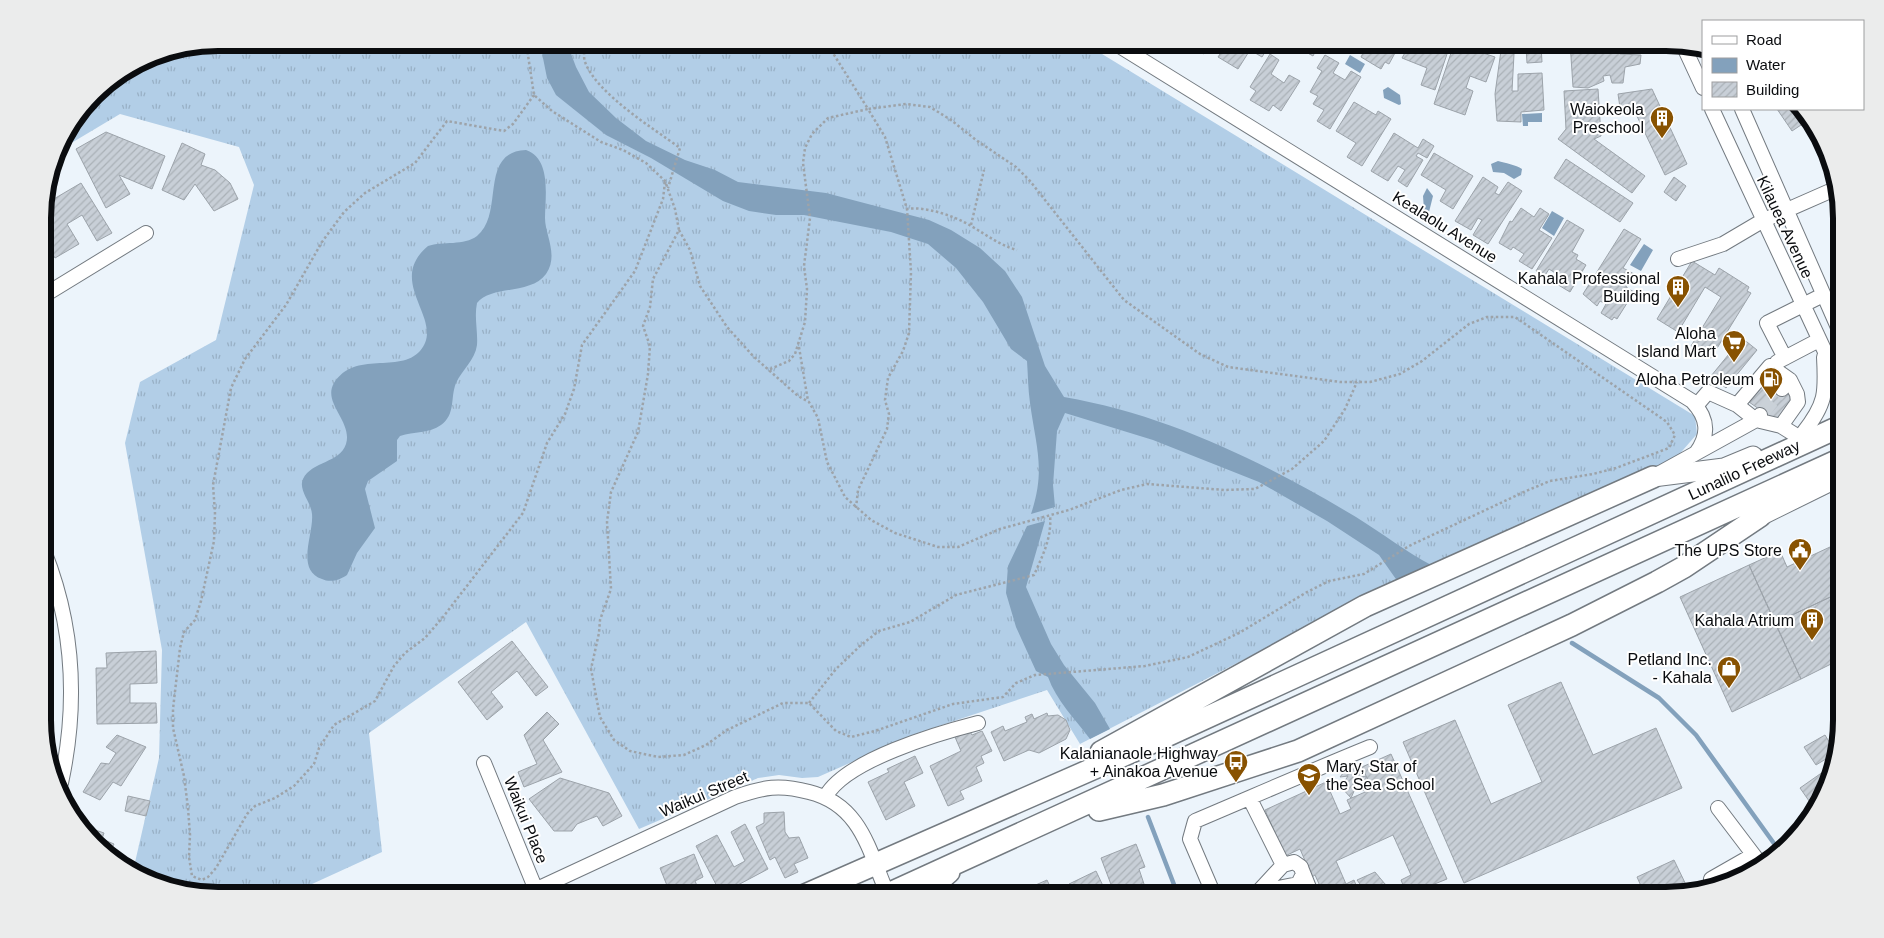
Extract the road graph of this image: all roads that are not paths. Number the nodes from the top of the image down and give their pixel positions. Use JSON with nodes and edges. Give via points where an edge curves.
{"nodes":[{"id":1,"x":1141,"y":51,"type":"edge"},
{"id":2,"x":1687,"y":53,"type":"edge"},
{"id":3,"x":1702,"y":86,"type":"edge"},
{"id":4,"x":1712,"y":110,"type":"edge"},
{"id":5,"x":1742,"y":110,"type":"edge"},
{"id":6,"x":1830,"y":191,"type":"edge"},
{"id":7,"x":1786,"y":212,"type":"junction"},
{"id":8,"x":1762,"y":221,"type":"junction"},
{"id":9,"x":146,"y":233,"type":"dead end"},
{"id":10,"x":1678,"y":260,"type":"dead end"},
{"id":11,"x":52,"y":291,"type":"edge"},
{"id":12,"x":1824,"y":295,"type":"junction"},
{"id":13,"x":1803,"y":305,"type":"junction"},
{"id":14,"x":1833,"y":316,"type":"edge"},
{"id":15,"x":1821,"y":344,"type":"junction"},
{"id":16,"x":1785,"y":358,"type":"junction"},
{"id":17,"x":1770,"y":366,"type":"junction"},
{"id":18,"x":1833,"y":371,"type":"edge"},
{"id":19,"x":1736,"y":405,"type":"junction"},
{"id":20,"x":1696,"y":406,"type":"junction"},
{"id":21,"x":1760,"y":416,"type":"junction"},
{"id":22,"x":1833,"y":420,"type":"edge"},
{"id":23,"x":1833,"y":430,"type":"edge"},
{"id":24,"x":1794,"y":432,"type":"junction"},
{"id":25,"x":1696,"y":453,"type":"junction"},
{"id":26,"x":1833,"y":463,"type":"edge"},
{"id":27,"x":1653,"y":477,"type":"junction"},
{"id":28,"x":1833,"y":480,"type":"edge"},
{"id":29,"x":1760,"y":516,"type":"joint"},
{"id":30,"x":51,"y":569,"type":"edge"},
{"id":31,"x":978,"y":723,"type":"dead end"},
{"id":32,"x":1370,"y":747,"type":"dead end"},
{"id":33,"x":484,"y":763,"type":"dead end"},
{"id":34,"x":62,"y":778,"type":"edge"},
{"id":35,"x":826,"y":796,"type":"junction"},
{"id":36,"x":1250,"y":799,"type":"junction"},
{"id":37,"x":1718,"y":808,"type":"dead end"},
{"id":38,"x":992,"y":812,"type":"junction"},
{"id":39,"x":1055,"y":820,"type":"junction"},
{"id":40,"x":1754,"y":855,"type":"junction"},
{"id":41,"x":1757,"y":859,"type":"edge"},
{"id":42,"x":965,"y":860,"type":"junction"},
{"id":43,"x":876,"y":863,"type":"junction"},
{"id":44,"x":1284,"y":865,"type":"junction"},
{"id":45,"x":1302,"y":870,"type":"junction"},
{"id":46,"x":1712,"y":880,"type":"edge"},
{"id":47,"x":1210,"y":886,"type":"edge"},
{"id":48,"x":1262,"y":886,"type":"edge"},
{"id":49,"x":1291,"y":886,"type":"edge"},
{"id":50,"x":1309,"y":886,"type":"edge"},
{"id":51,"x":528,"y":887,"type":"edge"},
{"id":52,"x":541,"y":887,"type":"edge"},
{"id":53,"x":824,"y":887,"type":"edge"},
{"id":54,"x":884,"y":887,"type":"edge"},
{"id":55,"x":906,"y":887,"type":"edge"},
{"id":56,"x":934,"y":887,"type":"edge"}],
"edges":[{"from":1,"to":20,"type":"street","name":"Kealaolu Avenue","via":[[1676,390]]},
{"from":2,"to":3,"type":"street"},
{"from":4,"to":8,"type":"street","name":"Kilauea Avenue"},
{"from":5,"to":7,"type":"street","name":"Kilauea Avenue"},
{"from":6,"to":7,"type":"street"},
{"from":7,"to":8,"type":"street"},
{"from":7,"to":12,"type":"street","name":"Kilauea Avenue"},
{"from":8,"to":10,"type":"street","via":[[1723,244]]},
{"from":8,"to":13,"type":"street","name":"Kilauea Avenue"},
{"from":9,"to":11,"type":"street"},
{"from":12,"to":13,"type":"street"},
{"from":12,"to":14,"type":"street","name":"Kilauea Avenue"},
{"from":13,"to":15,"type":"street","name":"Kilauea Avenue"},
{"from":13,"to":16,"type":"street","via":[[1767,323]]},
{"from":15,"to":16,"type":"street"},
{"from":15,"to":18,"type":"street","name":"Kilauea Avenue"},
{"from":15,"to":24,"type":"street","via":[[1825,388],[1818,414]]},
{"from":16,"to":17,"type":"street"},
{"from":17,"to":19,"type":"street"},
{"from":17,"to":24,"type":"street","via":[[1797,394]]},
{"from":19,"to":20,"type":"street","via":[[1708,392]]},
{"from":19,"to":21,"type":"street"},
{"from":20,"to":25,"type":"street","via":[[1704,419],[1705,441]]},
{"from":21,"to":24,"type":"street"},
{"from":21,"to":25,"type":"street"},
{"from":22,"to":24,"type":"main road"},
{"from":23,"to":38,"type":"highway","name":"Lunalilo Freeway","via":[[1138,749]]},
{"from":24,"to":27,"type":"main road","via":[[1724,468]]},
{"from":25,"to":27,"type":"street"},
{"from":26,"to":39,"type":"highway","name":"Lunalilo Freeway"},
{"from":27,"to":38,"type":"highway","via":[[1365,606]]},
{"from":28,"to":29,"type":"main road"},
{"from":29,"to":39,"type":"highway","via":[[1684,567],[1649,586],[1572,625],[1298,751],[1163,795]]},
{"from":30,"to":34,"type":"street","via":[[63,613],[71,668],[70,736]]},
{"from":31,"to":35,"type":"street","via":[[924,739],[874,760],[844,775],[832,785]]},
{"from":32,"to":36,"type":"street","via":[[1282,782]]},
{"from":33,"to":51,"type":"street","name":"Waikui Place"},
{"from":35,"to":43,"type":"street","name":"Waikui Street","via":[[854,820]]},
{"from":35,"to":52,"type":"street","name":"Waikui Street","via":[[790,787],[770,786],[754,790]]},
{"from":36,"to":44,"type":"street"},
{"from":36,"to":47,"type":"street","via":[[1195,821],[1190,839]]},
{"from":37,"to":40,"type":"street"},
{"from":38,"to":43,"type":"highway"},
{"from":39,"to":42,"type":"highway"},
{"from":40,"to":41,"type":"street"},
{"from":40,"to":46,"type":"street"},
{"from":42,"to":55,"type":"highway"},
{"from":42,"to":56,"type":"highway"},
{"from":43,"to":53,"type":"highway"},
{"from":43,"to":54,"type":"street","name":"Waikui Street"},
{"from":44,"to":45,"type":"street","via":[[1294,862]]},
{"from":44,"to":48,"type":"street"},
{"from":45,"to":49,"type":"street","via":[[1300,881]]},
{"from":45,"to":50,"type":"street"}]}
